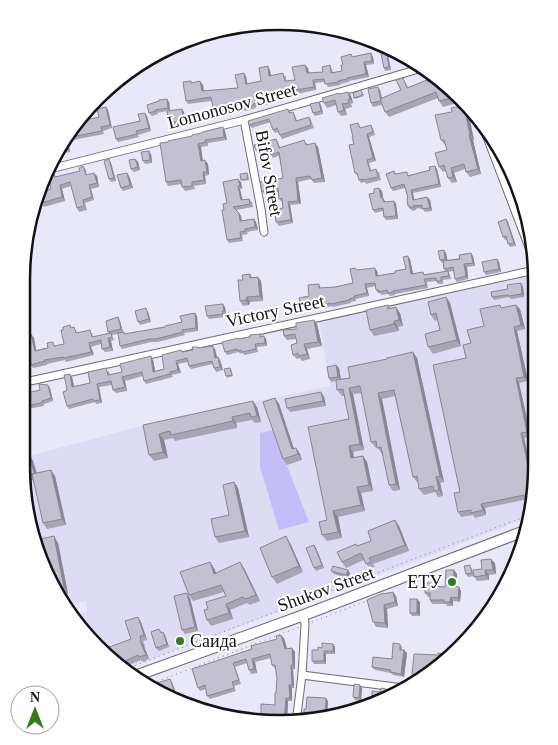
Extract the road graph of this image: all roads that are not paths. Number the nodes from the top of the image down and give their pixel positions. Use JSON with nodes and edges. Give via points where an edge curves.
{"nodes":[{"id":1,"x":414,"y":70,"type":"edge"},
{"id":2,"x":244,"y":120,"type":"junction"},
{"id":3,"x":491,"y":149,"type":"edge"},
{"id":4,"x":57,"y":167,"type":"edge"},
{"id":5,"x":264,"y":232,"type":"dead end"},
{"id":6,"x":524,"y":233,"type":"edge"},
{"id":7,"x":528,"y":272,"type":"edge"},
{"id":8,"x":30,"y":380,"type":"edge"},
{"id":9,"x":519,"y":533,"type":"edge"},
{"id":10,"x":305,"y":620,"type":"junction"},
{"id":11,"x":142,"y":674,"type":"edge"},
{"id":12,"x":302,"y":675,"type":"junction"},
{"id":13,"x":393,"y":687,"type":"edge"},
{"id":14,"x":297,"y":714,"type":"edge"}],
"edges":[{"from":1,"to":2,"type":"street","name":"Lomonosov Street"},
{"from":2,"to":4,"type":"street","name":"Lomonosov Street"},
{"from":2,"to":5,"type":"street","name":"Bifov Street"},
{"from":3,"to":6,"type":"street"},
{"from":7,"to":8,"type":"street","name":"Victory Street"},
{"from":9,"to":10,"type":"main road","name":"Shukov Street"},
{"from":10,"to":11,"type":"main road","name":"Shukov Street"},
{"from":10,"to":12,"type":"street"},
{"from":12,"to":13,"type":"street"},
{"from":12,"to":14,"type":"street"}]}
